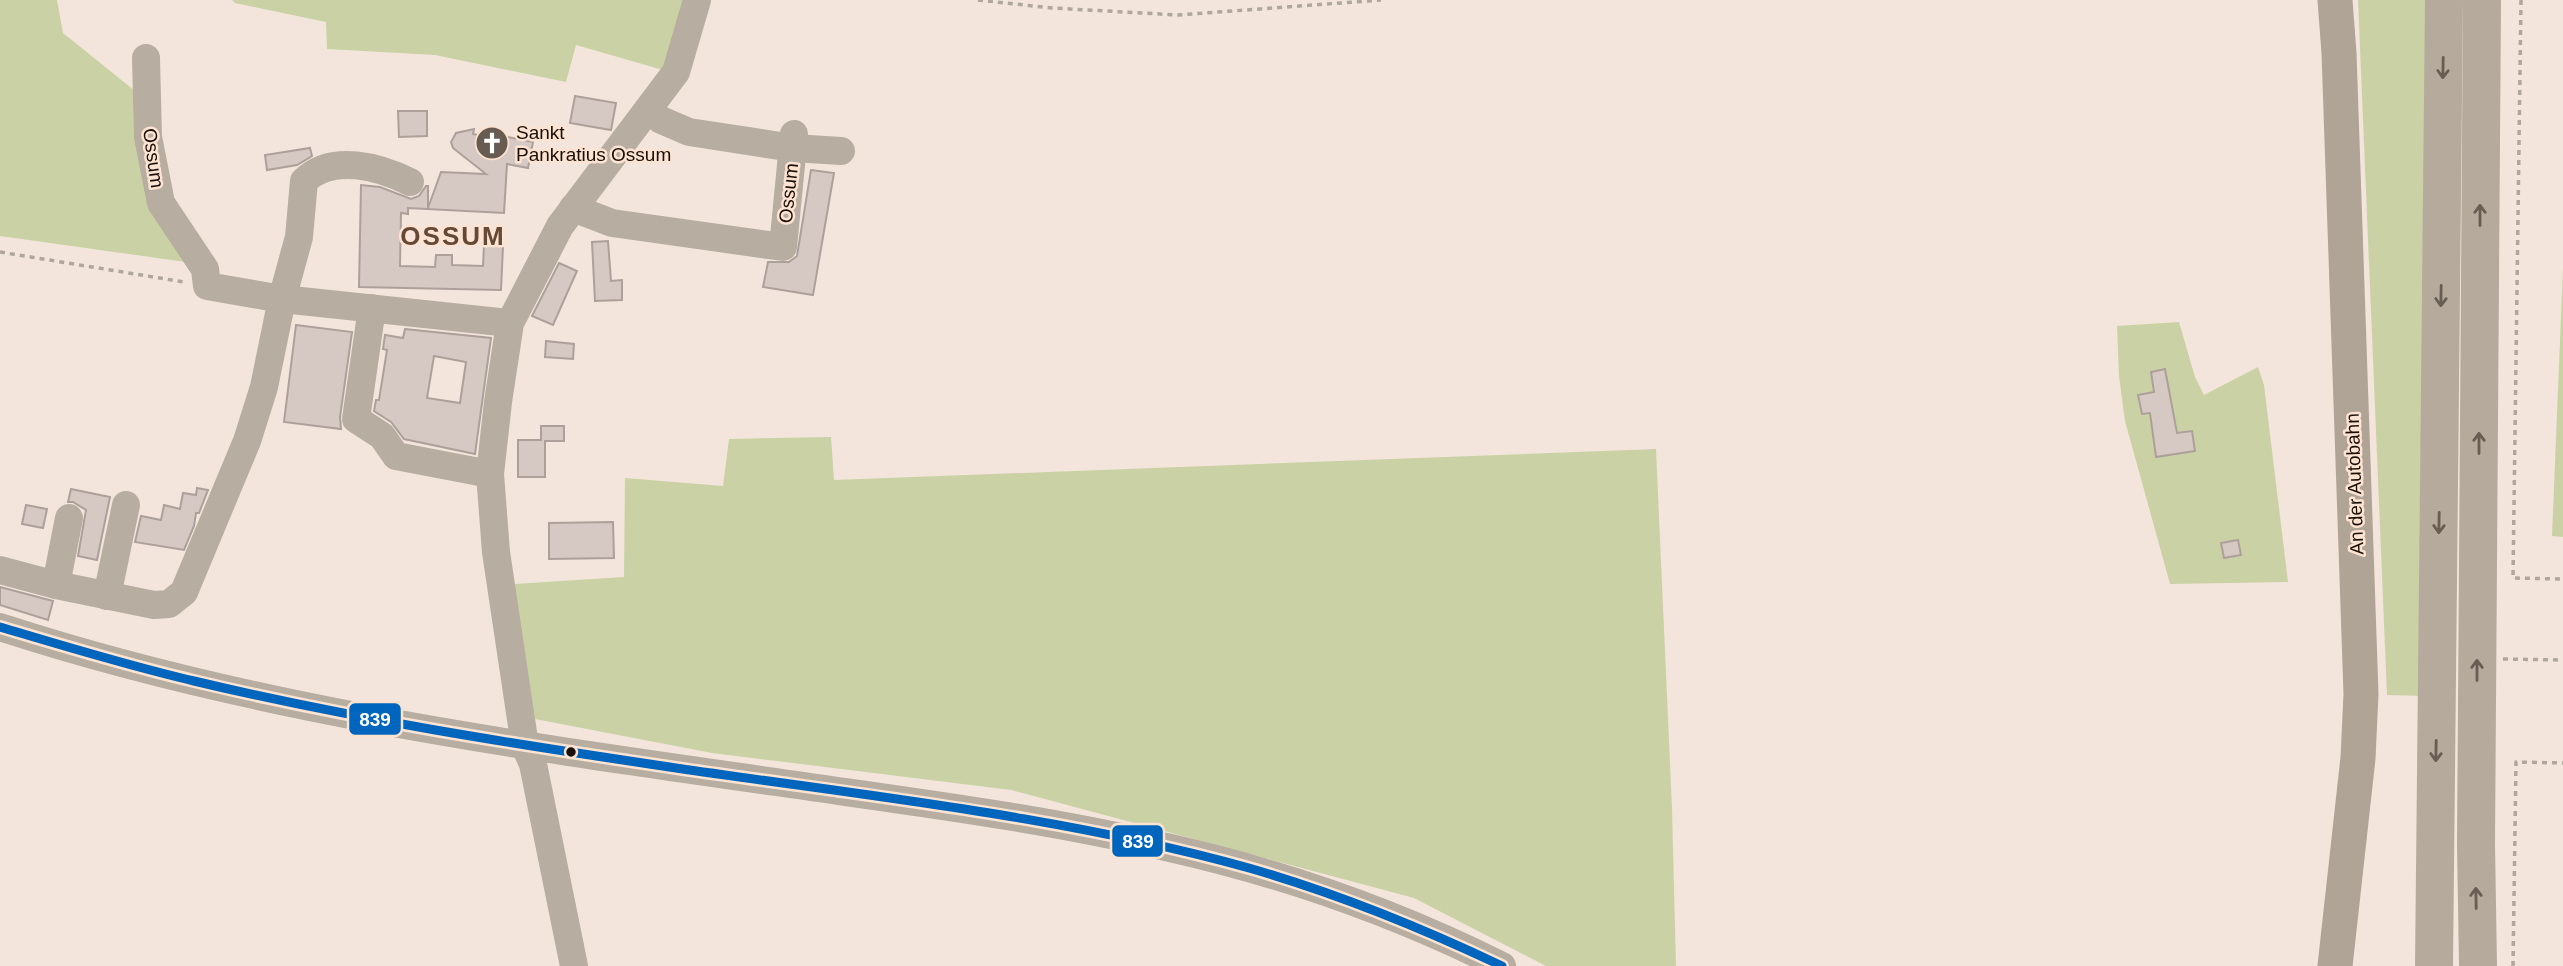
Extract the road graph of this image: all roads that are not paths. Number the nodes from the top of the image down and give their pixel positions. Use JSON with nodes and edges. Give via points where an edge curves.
{"nodes":[{"id":1,"x":697,"y":0,"type":"edge"},
{"id":2,"x":2335,"y":0,"type":"edge"},
{"id":3,"x":2444,"y":0,"type":"edge"},
{"id":4,"x":2482,"y":0,"type":"edge"},
{"id":5,"x":146,"y":58,"type":"dead end"},
{"id":6,"x":648,"y":110,"type":"junction"},
{"id":7,"x":793,"y":141,"type":"junction"},
{"id":8,"x":841,"y":151,"type":"dead end"},
{"id":9,"x":410,"y":182,"type":"dead end"},
{"id":10,"x":573,"y":208,"type":"junction"},
{"id":11,"x":282,"y":299,"type":"junction"},
{"id":12,"x":372,"y":307,"type":"junction"},
{"id":13,"x":510,"y":323,"type":"junction"},
{"id":14,"x":491,"y":474,"type":"junction"},
{"id":15,"x":126,"y":505,"type":"dead end"},
{"id":16,"x":69,"y":518,"type":"dead end"},
{"id":17,"x":0,"y":570,"type":"edge"},
{"id":18,"x":56,"y":585,"type":"junction"},
{"id":19,"x":107,"y":596,"type":"junction"},
{"id":20,"x":0,"y":627,"type":"edge"},
{"id":21,"x":531,"y":763,"type":"junction"},
{"id":22,"x":574,"y":966,"type":"edge"},
{"id":23,"x":1502,"y":966,"type":"edge"},
{"id":24,"x":2335,"y":966,"type":"edge"},
{"id":25,"x":2434,"y":966,"type":"edge"},
{"id":26,"x":2478,"y":966,"type":"edge"}],
"edges":[{"from":1,"to":6,"type":"street","via":[[676,72]]},
{"from":2,"to":24,"type":"main road","name":"An der Autobahn","via":[[2361,694]]},
{"from":3,"to":25,"type":"highway","one_way":true},
{"from":26,"to":4,"type":"highway","one_way":true},
{"from":5,"to":11,"type":"street","name":"Ossum","via":[[148,137],[161,203],[205,269],[207,286]]},
{"from":6,"to":7,"type":"street","via":[[690,132]]},
{"from":6,"to":10,"type":"street"},
{"from":7,"to":8,"type":"street"},
{"from":7,"to":10,"type":"street","name":"Ossum","via":[[783,247],[612,223]]},
{"from":9,"to":11,"type":"street","via":[[387,171],[354,165],[311,174],[304,181],[299,237]]},
{"from":10,"to":13,"type":"street","via":[[546,250]]},
{"from":11,"to":12,"type":"street"},
{"from":11,"to":19,"type":"street","via":[[264,387],[247,441],[184,592],[169,604],[154,605]]},
{"from":12,"to":13,"type":"street"},
{"from":12,"to":14,"type":"street","via":[[356,419],[382,436],[396,456]]},
{"from":13,"to":14,"type":"street"},
{"from":14,"to":21,"type":"street","via":[[496,552]]},
{"from":15,"to":19,"type":"street"},
{"from":16,"to":18,"type":"street"},
{"from":17,"to":18,"type":"street"},
{"from":18,"to":19,"type":"street"},
{"from":20,"to":21,"type":"street","via":[[191,681],[397,724]]},
{"from":21,"to":22,"type":"street"},
{"from":21,"to":23,"type":"street","via":[[915,803],[1166,846],[1345,900]]}]}
